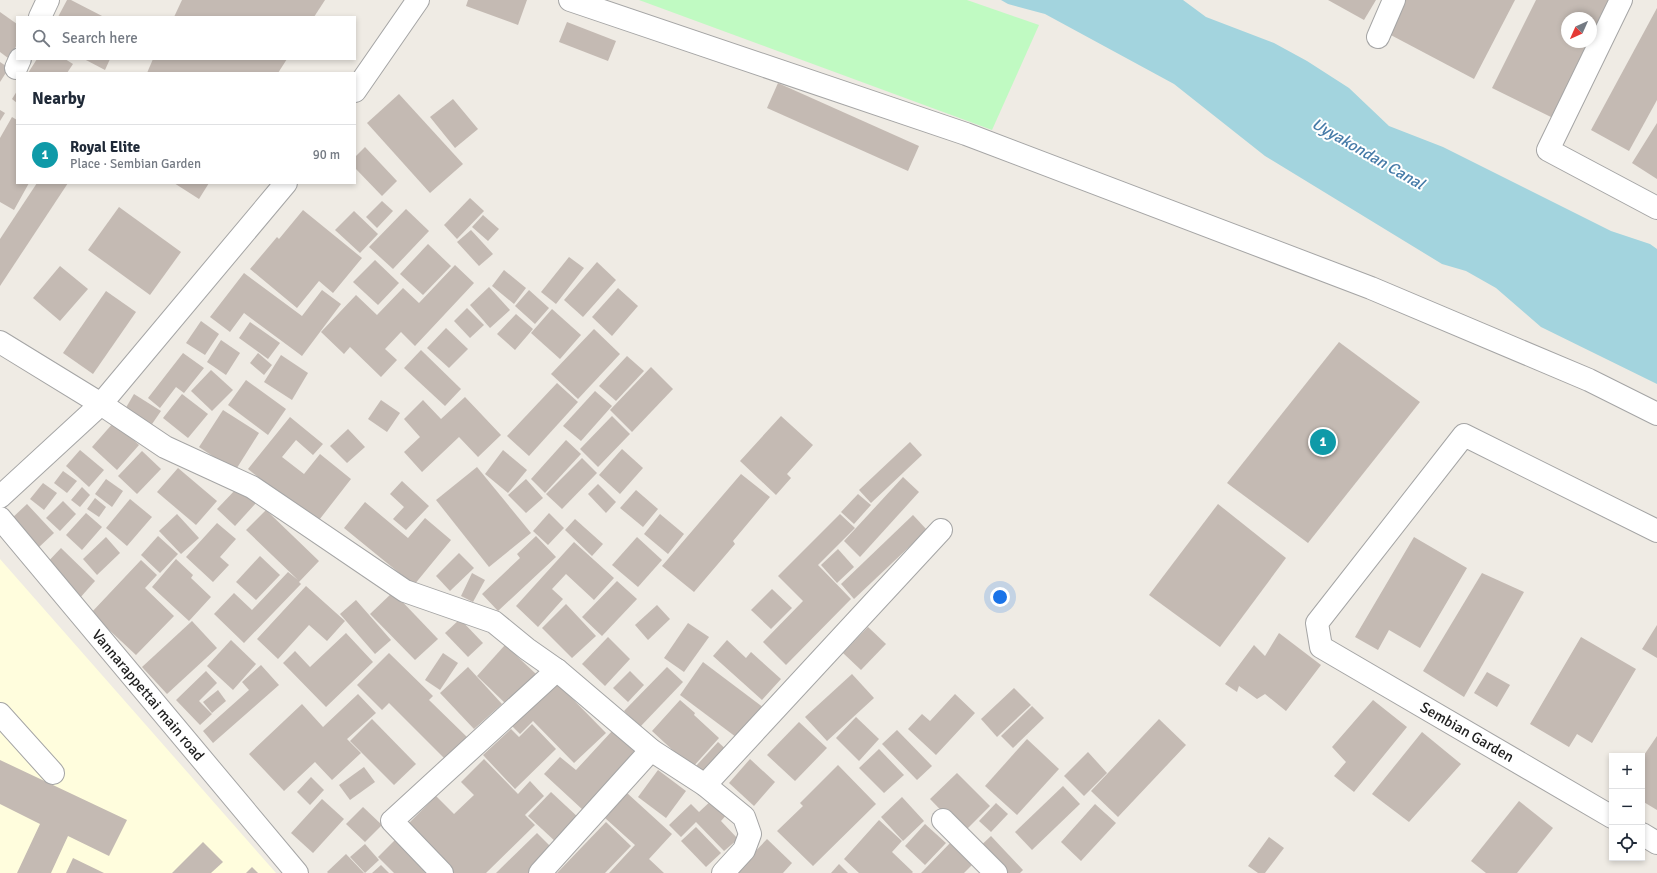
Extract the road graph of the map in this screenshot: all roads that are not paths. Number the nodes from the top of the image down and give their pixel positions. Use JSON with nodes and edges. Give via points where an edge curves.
{"nodes":[{"id":1,"x":48,"y":0,"type":"edge"},
{"id":2,"x":418,"y":0,"type":"edge"},
{"id":3,"x":570,"y":0,"type":"edge"},
{"id":4,"x":1394,"y":0,"type":"edge"},
{"id":5,"x":1621,"y":0,"type":"edge"},
{"id":6,"x":40,"y":16,"type":"edge"},
{"id":7,"x":1378,"y":37,"type":"dead end"},
{"id":8,"x":356,"y":90,"type":"edge"},
{"id":9,"x":285,"y":184,"type":"edge"},
{"id":10,"x":1657,"y":208,"type":"edge"},
{"id":11,"x":0,"y":342,"type":"edge"},
{"id":12,"x":100,"y":404,"type":"junction"},
{"id":13,"x":1657,"y":414,"type":"edge"},
{"id":14,"x":0,"y":497,"type":"edge"},
{"id":15,"x":0,"y":518,"type":"edge"},
{"id":16,"x":941,"y":530,"type":"dead end"},
{"id":17,"x":1657,"y":531,"type":"edge"},
{"id":18,"x":557,"y":670,"type":"junction"},
{"id":19,"x":0,"y":714,"type":"edge"},
{"id":20,"x":651,"y":750,"type":"junction"},
{"id":21,"x":53,"y":773,"type":"dead end"},
{"id":22,"x":705,"y":785,"type":"junction"},
{"id":23,"x":1609,"y":815,"type":"edge"},
{"id":24,"x":943,"y":820,"type":"dead end"},
{"id":25,"x":1645,"y":836,"type":"edge"},
{"id":26,"x":1657,"y":843,"type":"edge"},
{"id":27,"x":297,"y":873,"type":"edge"},
{"id":28,"x":442,"y":873,"type":"edge"},
{"id":29,"x":540,"y":873,"type":"edge"},
{"id":30,"x":723,"y":873,"type":"edge"},
{"id":31,"x":996,"y":873,"type":"edge"}],
"edges":[{"from":1,"to":6,"type":"street"},
{"from":2,"to":8,"type":"street"},
{"from":3,"to":13,"type":"street","via":[[966,134],[1371,288],[1588,380]]},
{"from":4,"to":7,"type":"street"},
{"from":5,"to":10,"type":"street","via":[[1548,150]]},
{"from":9,"to":12,"type":"street"},
{"from":11,"to":12,"type":"street"},
{"from":12,"to":14,"type":"street"},
{"from":12,"to":18,"type":"street","via":[[165,447],[252,487],[405,591],[494,622]]},
{"from":15,"to":27,"type":"street","name":"Vannarappettai main road"},
{"from":16,"to":22,"type":"street"},
{"from":17,"to":23,"type":"street","name":"Sembian Garden","via":[[1464,434],[1318,624],[1322,647]]},
{"from":18,"to":20,"type":"street"},
{"from":18,"to":28,"type":"street","via":[[392,821]]},
{"from":19,"to":21,"type":"street"},
{"from":20,"to":22,"type":"street"},
{"from":20,"to":29,"type":"street"},
{"from":22,"to":30,"type":"street","via":[[744,817],[750,834],[744,850]]},
{"from":24,"to":31,"type":"street"},
{"from":25,"to":26,"type":"street"}]}
